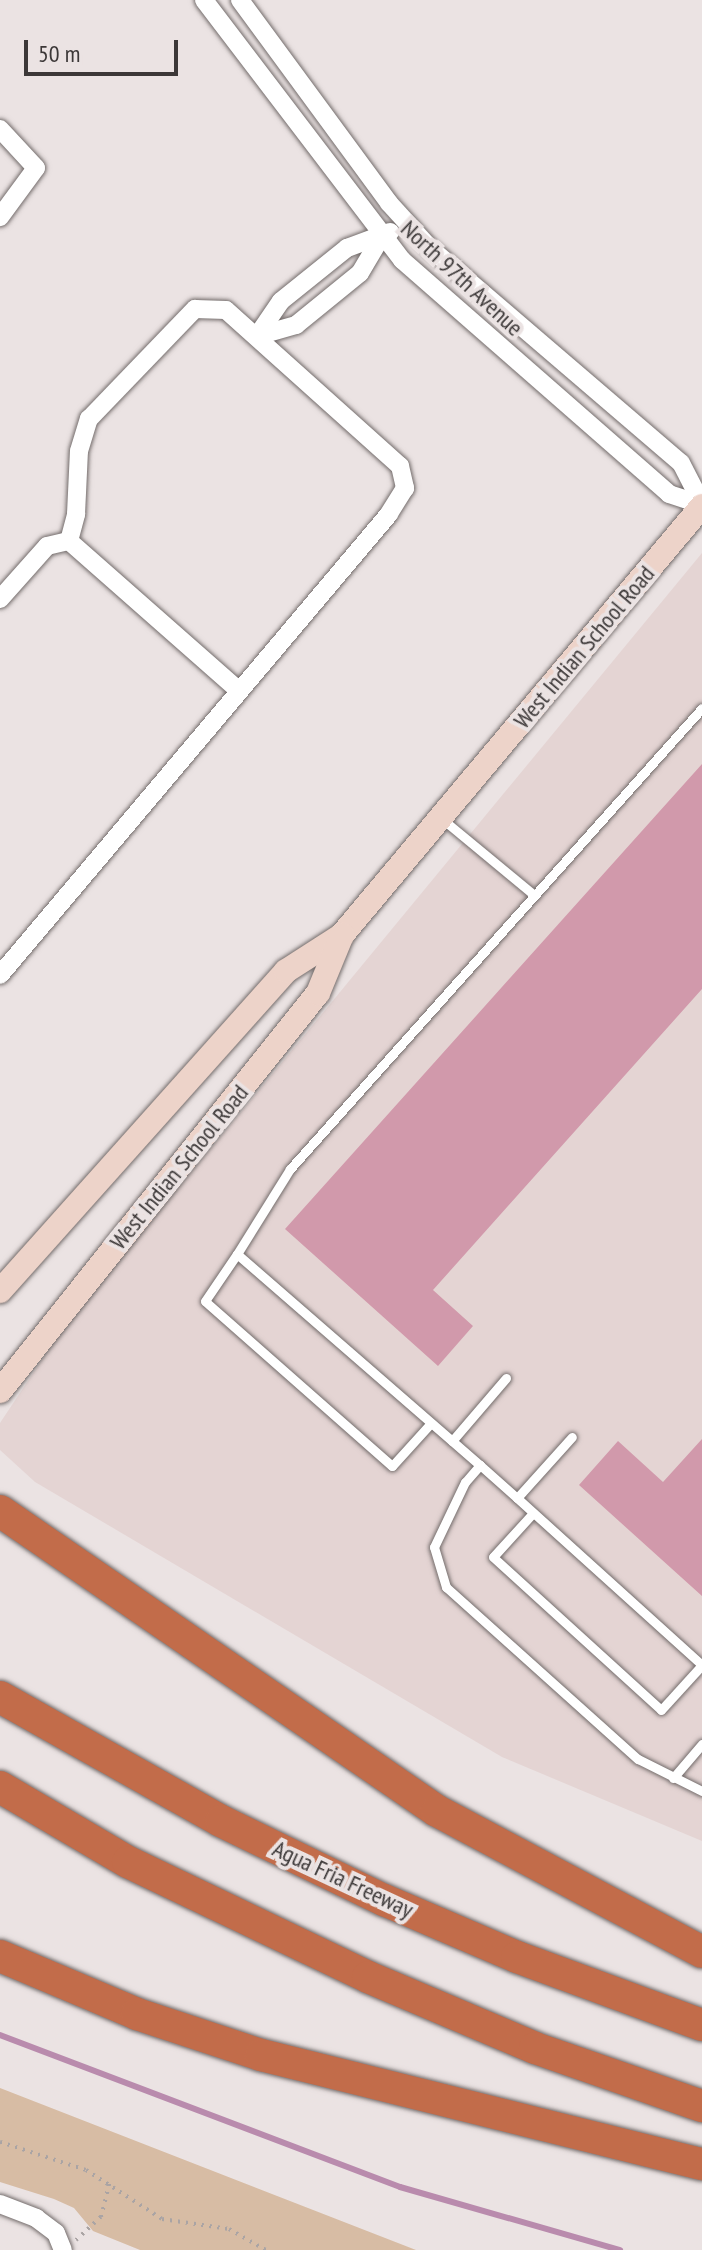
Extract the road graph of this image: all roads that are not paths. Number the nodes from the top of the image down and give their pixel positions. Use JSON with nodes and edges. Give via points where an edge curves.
{"nodes":[{"id":1,"x":204,"y":0,"type":"edge"},
{"id":2,"x":240,"y":0,"type":"edge"},
{"id":3,"x":0,"y":129,"type":"edge"},
{"id":4,"x":0,"y":217,"type":"edge"},
{"id":5,"x":406,"y":222,"type":"junction"},
{"id":6,"x":382,"y":236,"type":"junction"},
{"id":7,"x":257,"y":336,"type":"junction"},
{"id":8,"x":702,"y":505,"type":"edge"},
{"id":9,"x":69,"y":541,"type":"junction"},
{"id":10,"x":0,"y":599,"type":"edge"},
{"id":11,"x":239,"y":691,"type":"junction"},
{"id":12,"x":702,"y":708,"type":"edge"},
{"id":13,"x":441,"y":818,"type":"junction"},
{"id":14,"x":534,"y":895,"type":"junction"},
{"id":15,"x":342,"y":935,"type":"junction"},
{"id":16,"x":0,"y":975,"type":"edge"},
{"id":17,"x":237,"y":1254,"type":"junction"},
{"id":18,"x":0,"y":1291,"type":"edge"},
{"id":19,"x":506,"y":1378,"type":"dead end"},
{"id":20,"x":0,"y":1391,"type":"edge"},
{"id":21,"x":431,"y":1423,"type":"junction"},
{"id":22,"x":572,"y":1437,"type":"dead end"},
{"id":23,"x":452,"y":1441,"type":"junction"},
{"id":24,"x":480,"y":1465,"type":"junction"},
{"id":25,"x":517,"y":1498,"type":"junction"},
{"id":26,"x":0,"y":1511,"type":"edge"},
{"id":27,"x":533,"y":1513,"type":"junction"},
{"id":28,"x":0,"y":1697,"type":"edge"},
{"id":29,"x":702,"y":1744,"type":"edge"},
{"id":30,"x":673,"y":1778,"type":"junction"},
{"id":31,"x":0,"y":1787,"type":"edge"},
{"id":32,"x":702,"y":1791,"type":"edge"},
{"id":33,"x":702,"y":1952,"type":"edge"},
{"id":34,"x":0,"y":1956,"type":"edge"},
{"id":35,"x":702,"y":2025,"type":"edge"},
{"id":36,"x":702,"y":2106,"type":"edge"},
{"id":37,"x":702,"y":2164,"type":"edge"},
{"id":38,"x":0,"y":2204,"type":"edge"},
{"id":39,"x":65,"y":2250,"type":"edge"}],
"edges":[{"from":1,"to":6,"type":"street","name":"North 97th Avenue"},
{"from":2,"to":5,"type":"street","name":"North 97th Avenue"},
{"from":3,"to":4,"type":"street","via":[[36,168]]},
{"from":5,"to":6,"type":"street"},
{"from":5,"to":8,"type":"street","name":"North 97th Avenue","via":[[461,277],[681,463]]},
{"from":6,"to":7,"type":"street","via":[[336,257],[281,301]]},
{"from":6,"to":7,"type":"street","via":[[360,273],[296,325]]},
{"from":6,"to":8,"type":"street","name":"North 97th Avenue","via":[[441,298],[669,494]]},
{"from":7,"to":9,"type":"street","via":[[226,310],[195,309],[89,419],[79,451]]},
{"from":7,"to":11,"type":"street","via":[[400,466],[405,488],[389,514]]},
{"from":8,"to":13,"type":"main road","name":"West Indian School Road"},
{"from":9,"to":10,"type":"street","via":[[47,546]]},
{"from":9,"to":11,"type":"street"},
{"from":11,"to":16,"type":"street"},
{"from":12,"to":14,"type":"lane"},
{"from":13,"to":14,"type":"lane"},
{"from":13,"to":15,"type":"main road","name":"West Indian School Road"},
{"from":14,"to":17,"type":"lane","via":[[290,1169]]},
{"from":15,"to":18,"type":"main road","name":"West Indian School Road","via":[[286,971]]},
{"from":15,"to":20,"type":"main road","name":"West Indian School Road","via":[[318,993]]},
{"from":17,"to":21,"type":"lane"},
{"from":17,"to":21,"type":"lane","via":[[205,1301],[392,1466]]},
{"from":19,"to":23,"type":"lane"},
{"from":21,"to":23,"type":"lane"},
{"from":22,"to":25,"type":"lane"},
{"from":23,"to":24,"type":"lane"},
{"from":24,"to":25,"type":"lane"},
{"from":24,"to":30,"type":"lane","via":[[465,1482],[434,1547],[446,1587],[638,1759]]},
{"from":25,"to":27,"type":"lane"},
{"from":26,"to":33,"type":"highway","via":[[437,1811]]},
{"from":27,"to":27,"type":"lane","via":[[702,1665],[661,1710],[493,1557]]},
{"from":28,"to":35,"type":"highway","name":"Agua Fria Freeway","via":[[221,1821],[384,1900],[517,1957]]},
{"from":29,"to":30,"type":"lane"},
{"from":30,"to":32,"type":"lane"},
{"from":31,"to":36,"type":"highway","via":[[128,1862],[340,1964],[491,2031]]},
{"from":34,"to":37,"type":"highway","via":[[122,2009],[261,2055]]},
{"from":38,"to":39,"type":"street","via":[[36,2218],[56,2233]]}]}
